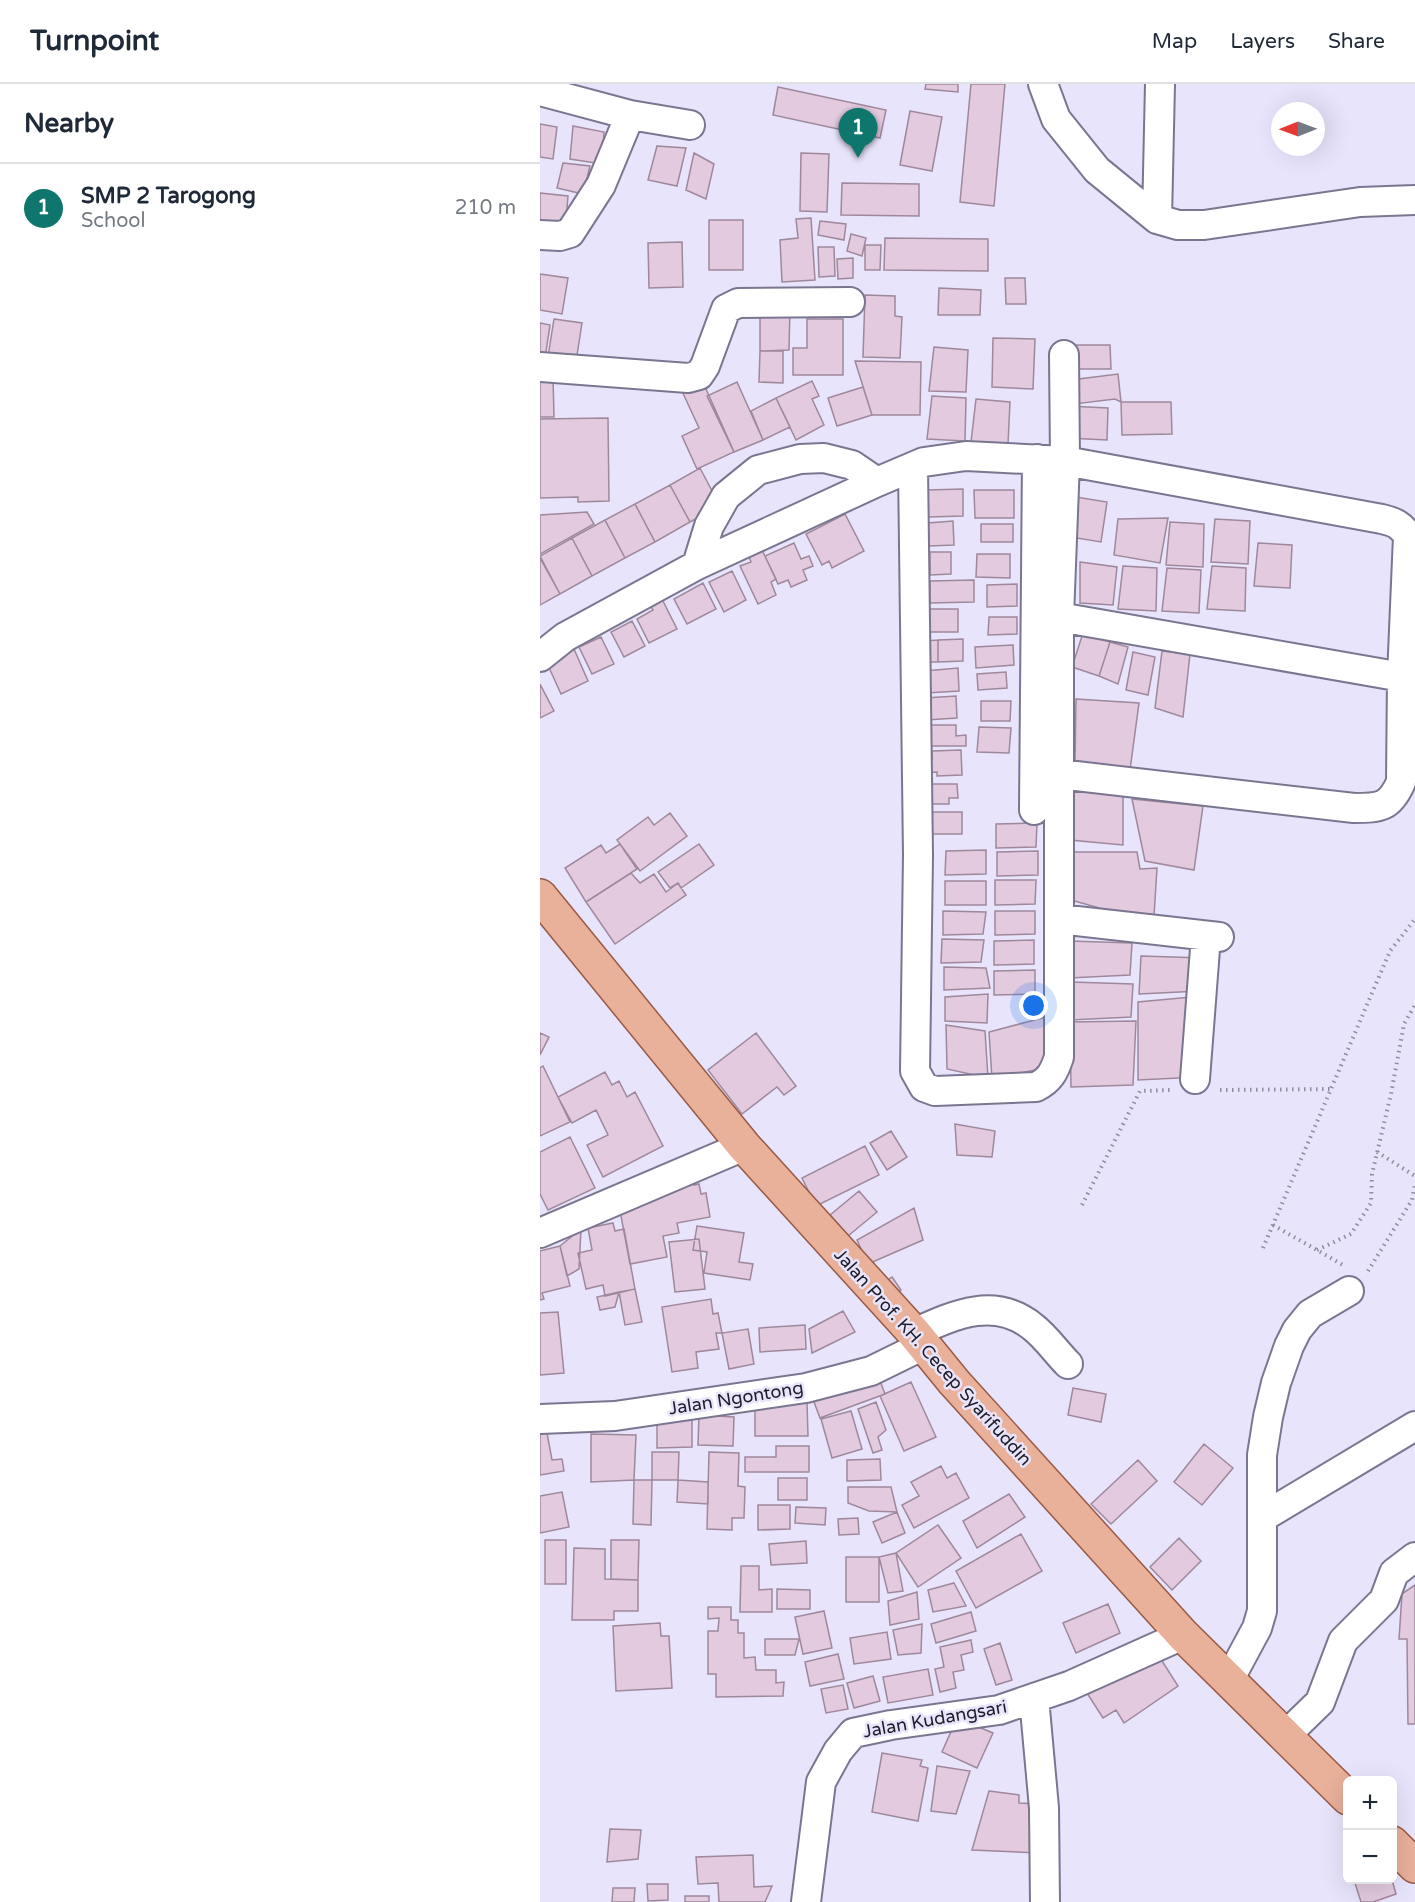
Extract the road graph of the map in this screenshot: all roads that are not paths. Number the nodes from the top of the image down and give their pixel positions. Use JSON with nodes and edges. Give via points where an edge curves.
{"nodes":[{"id":1,"x":1043,"y":84,"type":"edge"},
{"id":2,"x":1160,"y":84,"type":"edge"},
{"id":3,"x":540,"y":91,"type":"edge"},
{"id":4,"x":630,"y":115,"type":"junction"},
{"id":5,"x":690,"y":125,"type":"dead end"},
{"id":6,"x":1415,"y":200,"type":"edge"},
{"id":7,"x":1156,"y":219,"type":"junction"},
{"id":8,"x":540,"y":235,"type":"edge"},
{"id":9,"x":850,"y":302,"type":"dead end"},
{"id":10,"x":1064,"y":355,"type":"dead end"},
{"id":11,"x":540,"y":368,"type":"edge"},
{"id":12,"x":1037,"y":459,"type":"junction"},
{"id":13,"x":1065,"y":461,"type":"junction"},
{"id":14,"x":913,"y":467,"type":"junction"},
{"id":15,"x":877,"y":482,"type":"junction"},
{"id":16,"x":697,"y":565,"type":"junction"},
{"id":17,"x":1059,"y":617,"type":"junction"},
{"id":18,"x":553,"y":641,"type":"edge"},
{"id":19,"x":540,"y":657,"type":"edge"},
{"id":20,"x":1402,"y":677,"type":"junction"},
{"id":21,"x":1059,"y":774,"type":"junction"},
{"id":22,"x":1034,"y":810,"type":"dead end"},
{"id":23,"x":540,"y":896,"type":"edge"},
{"id":24,"x":1059,"y":919,"type":"junction"},
{"id":25,"x":1194,"y":1086,"type":"road end"},
{"id":26,"x":744,"y":1146,"type":"junction"},
{"id":27,"x":540,"y":1233,"type":"edge"},
{"id":28,"x":1353,"y":1278,"type":"road end"},
{"id":29,"x":919,"y":1339,"type":"junction"},
{"id":30,"x":1068,"y":1364,"type":"dead end"},
{"id":31,"x":540,"y":1419,"type":"edge"},
{"id":32,"x":1415,"y":1426,"type":"edge"},
{"id":33,"x":1263,"y":1517,"type":"junction"},
{"id":34,"x":1415,"y":1557,"type":"edge"},
{"id":35,"x":1183,"y":1635,"type":"junction"},
{"id":36,"x":1229,"y":1680,"type":"junction"},
{"id":37,"x":1034,"y":1698,"type":"junction"},
{"id":38,"x":1285,"y":1736,"type":"junction"},
{"id":39,"x":1343,"y":1794,"type":"edge"},
{"id":40,"x":1397,"y":1848,"type":"edge"},
{"id":41,"x":1415,"y":1866,"type":"edge"},
{"id":42,"x":806,"y":1902,"type":"edge"},
{"id":43,"x":1045,"y":1902,"type":"edge"}],
"edges":[{"from":1,"to":7,"type":"street","via":[[1056,119],[1097,170]]},
{"from":2,"to":7,"type":"street"},
{"from":3,"to":4,"type":"street"},
{"from":4,"to":5,"type":"street"},
{"from":4,"to":8,"type":"street","via":[[601,185],[570,233]]},
{"from":6,"to":7,"type":"street","via":[[1360,202],[1204,225],[1178,225]]},
{"from":9,"to":11,"type":"street","via":[[738,303],[726,309],[699,375],[688,378]]},
{"from":10,"to":13,"type":"street"},
{"from":12,"to":13,"type":"street"},
{"from":12,"to":14,"type":"street","via":[[966,456]]},
{"from":12,"to":22,"type":"street"},
{"from":13,"to":17,"type":"street"},
{"from":13,"to":20,"type":"street","via":[[1395,522],[1408,536]]},
{"from":14,"to":15,"type":"street"},
{"from":14,"to":24,"type":"street","via":[[918,855],[914,1062],[924,1087],[935,1091],[1036,1087],[1054,1072],[1059,1057]]},
{"from":15,"to":16,"type":"street"},
{"from":15,"to":16,"type":"street","via":[[852,465],[824,458],[800,459],[758,470],[726,496],[709,526]]},
{"from":16,"to":18,"type":"street"},
{"from":17,"to":20,"type":"street"},
{"from":17,"to":21,"type":"street"},
{"from":18,"to":19,"type":"street"},
{"from":20,"to":21,"type":"street","via":[[1401,782],[1395,796],[1385,805],[1354,808]]},
{"from":21,"to":24,"type":"street"},
{"from":23,"to":26,"type":"main road","name":"Jalan Prof. KH. Cecep Syarifuddin"},
{"from":24,"to":25,"type":"street","via":[[1213,937]]},
{"from":26,"to":27,"type":"street"},
{"from":26,"to":29,"type":"main road","name":"Jalan Prof. KH. Cecep Syarifuddin"},
{"from":28,"to":33,"type":"street","via":[[1310,1314],[1289,1346],[1276,1383],[1262,1455]]},
{"from":29,"to":30,"type":"street","name":"Jalan Ngontong","via":[[957,1314],[985,1310],[1005,1313],[1034,1328]]},
{"from":29,"to":31,"type":"street","name":"Jalan Ngontong","via":[[871,1371],[806,1388],[615,1416]]},
{"from":29,"to":35,"type":"main road","name":"Jalan Prof. KH. Cecep Syarifuddin"},
{"from":32,"to":33,"type":"street"},
{"from":33,"to":36,"type":"street","via":[[1262,1611]]},
{"from":34,"to":38,"type":"street","via":[[1394,1573],[1384,1600],[1342,1641],[1320,1702]]},
{"from":35,"to":36,"type":"main road","name":"Jalan Prof. KH. Cecep Syarifuddin"},
{"from":35,"to":37,"type":"street","name":"Jalan Kudangsari"},
{"from":36,"to":38,"type":"main road","name":"Jalan Prof. KH. Cecep Syarifuddin"},
{"from":37,"to":42,"type":"street","name":"Jalan Kudangsari","via":[[999,1710],[853,1733],[821,1782]]},
{"from":37,"to":43,"type":"street","via":[[1044,1808]]},
{"from":38,"to":39,"type":"main road","name":"Jalan Prof. KH. Cecep Syarifuddin"},
{"from":40,"to":41,"type":"main road"}]}
